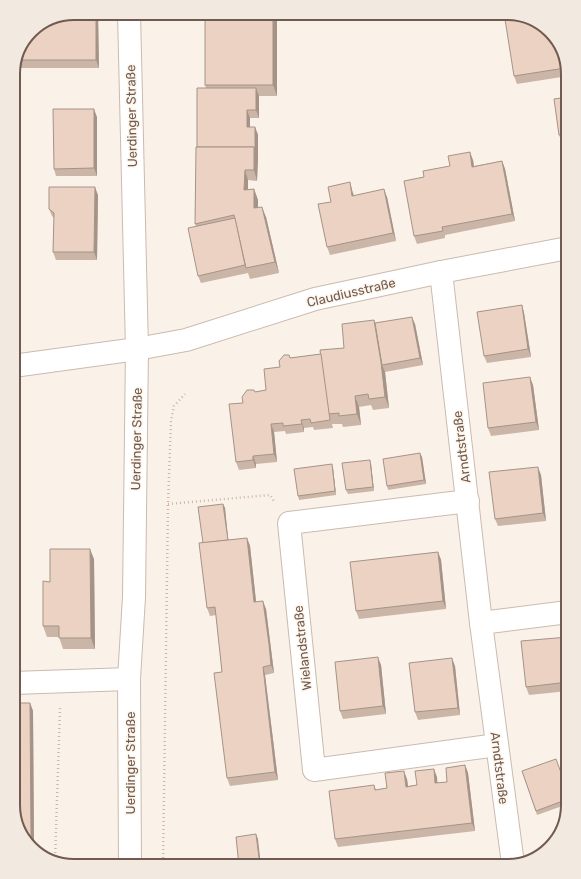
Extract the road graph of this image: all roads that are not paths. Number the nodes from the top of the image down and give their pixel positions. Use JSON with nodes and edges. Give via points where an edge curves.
{"nodes":[{"id":1,"x":129,"y":20,"type":"edge"},
{"id":2,"x":561,"y":249,"type":"edge"},
{"id":3,"x":441,"y":272,"type":"junction"},
{"id":4,"x":137,"y":349,"type":"junction"},
{"id":5,"x":20,"y":365,"type":"edge"},
{"id":6,"x":468,"y":500,"type":"junction"},
{"id":7,"x":561,"y":613,"type":"edge"},
{"id":8,"x":481,"y":623,"type":"junction"},
{"id":9,"x":129,"y":679,"type":"junction"},
{"id":10,"x":20,"y":683,"type":"edge"},
{"id":11,"x":497,"y":745,"type":"junction"},
{"id":12,"x":130,"y":859,"type":"edge"},
{"id":13,"x":512,"y":859,"type":"edge"}],
"edges":[{"from":1,"to":4,"type":"street","name":"Uerdinger Straße"},
{"from":2,"to":3,"type":"street","name":"Claudiusstraße"},
{"from":3,"to":4,"type":"street","name":"Claudiusstraße","via":[[316,299],[186,340]]},
{"from":3,"to":6,"type":"street","name":"Arndtstraße"},
{"from":4,"to":5,"type":"street","name":"Claudiusstraße"},
{"from":4,"to":9,"type":"street","name":"Uerdinger Straße","via":[[134,596]]},
{"from":6,"to":8,"type":"street","name":"Arndtstraße"},
{"from":6,"to":11,"type":"street","name":"Wielandstraße","via":[[289,523],[314,770]]},
{"from":7,"to":8,"type":"street"},
{"from":8,"to":11,"type":"street","name":"Arndtstraße"},
{"from":9,"to":10,"type":"street"},
{"from":9,"to":12,"type":"street","name":"Uerdinger Straße"},
{"from":11,"to":13,"type":"street","name":"Arndtstraße"}]}
